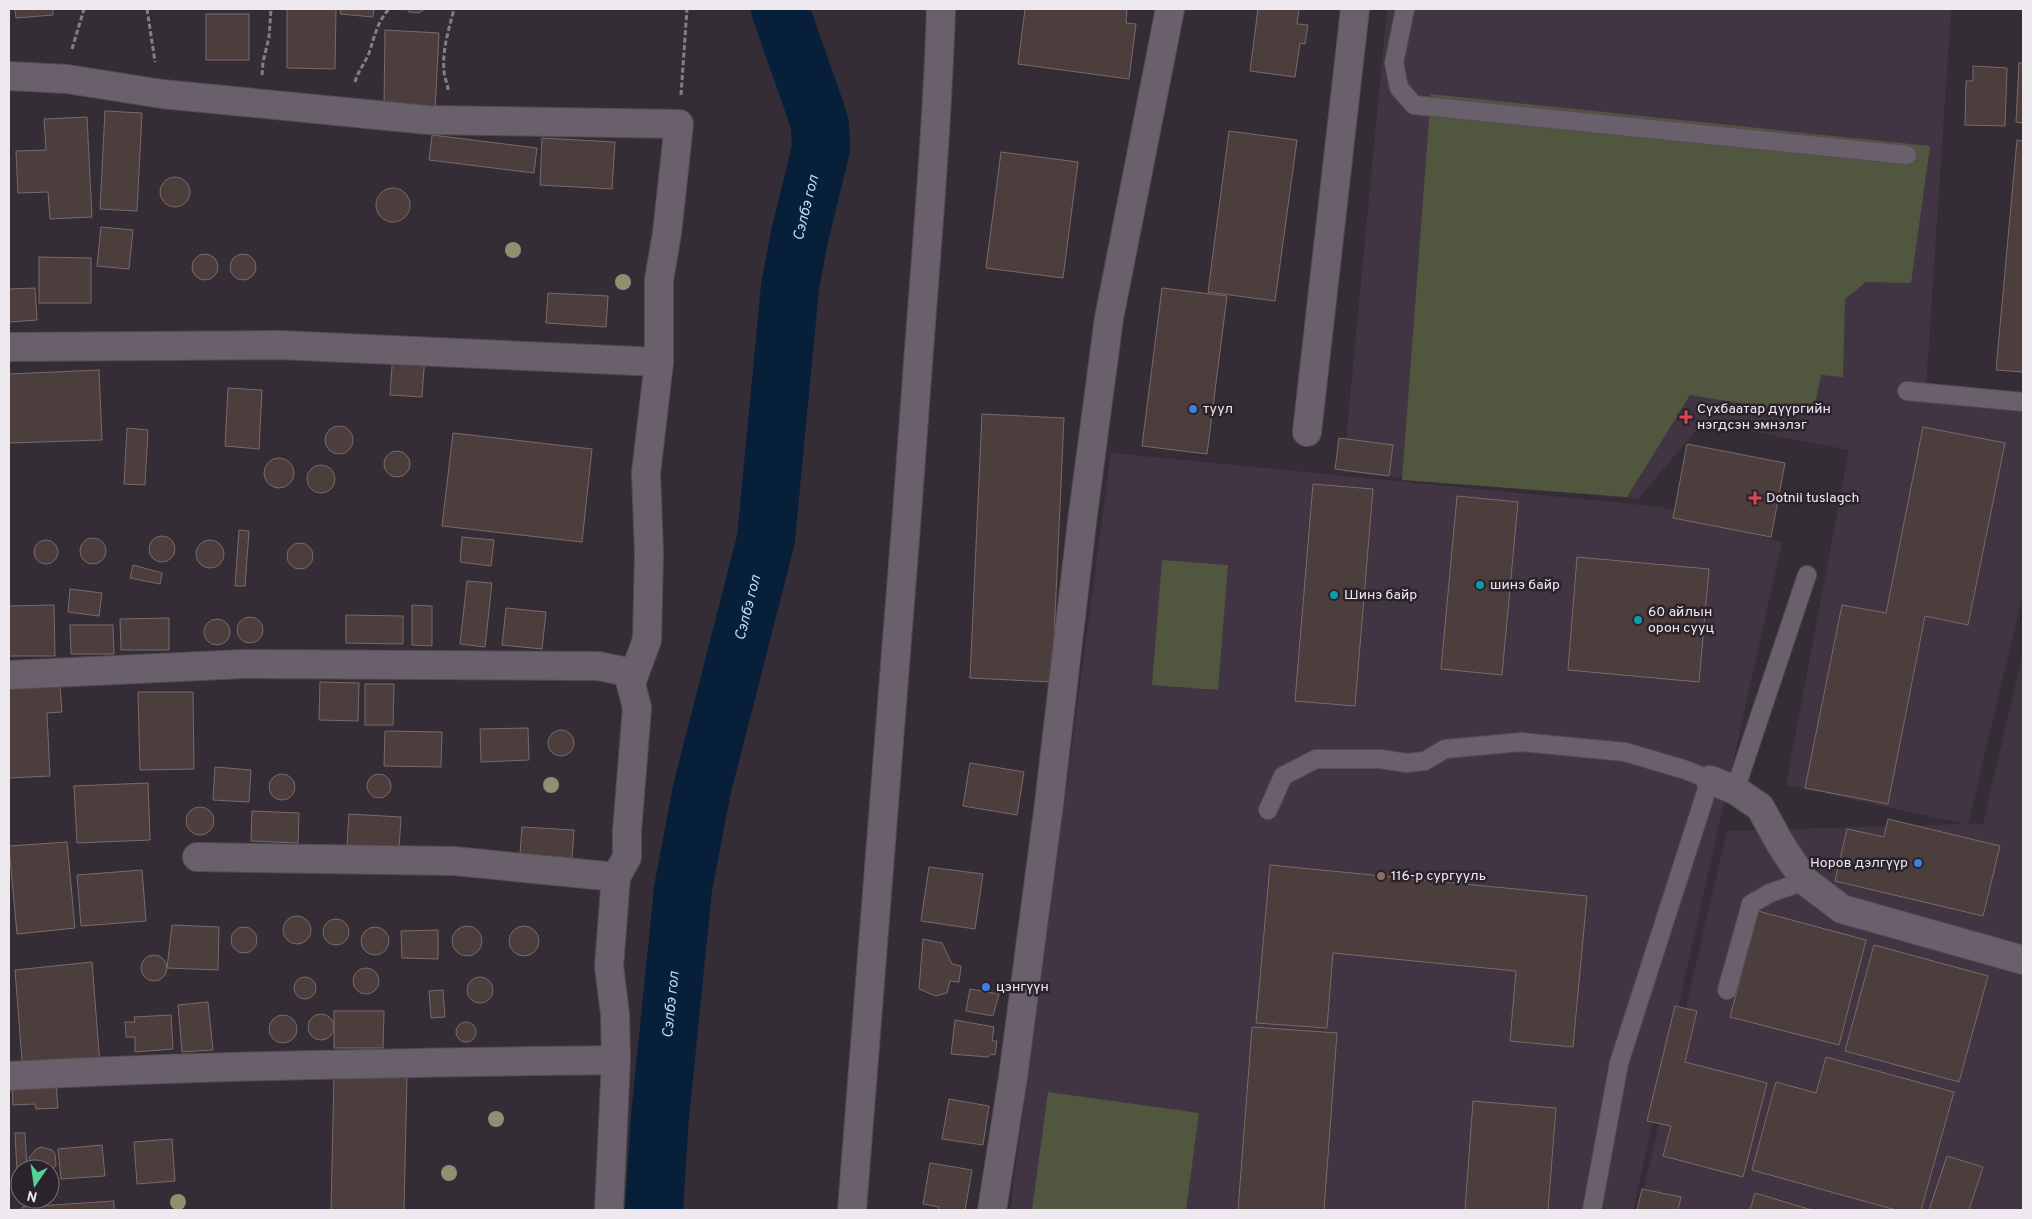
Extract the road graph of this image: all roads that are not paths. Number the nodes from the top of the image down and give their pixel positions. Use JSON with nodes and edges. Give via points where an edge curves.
{"nodes":[{"id":1,"x":941,"y":9,"type":"edge"},
{"id":2,"x":1170,"y":9,"type":"edge"},
{"id":3,"x":1355,"y":9,"type":"edge"},
{"id":4,"x":1405,"y":9,"type":"edge"},
{"id":5,"x":9,"y":76,"type":"edge"},
{"id":6,"x":1907,"y":155,"type":"dead end"},
{"id":7,"x":9,"y":347,"type":"edge"},
{"id":8,"x":659,"y":362,"type":"junction"},
{"id":9,"x":1907,"y":391,"type":"dead end"},
{"id":10,"x":2023,"y":402,"type":"edge"},
{"id":11,"x":1307,"y":432,"type":"dead end"},
{"id":12,"x":1807,"y":576,"type":"dead end"},
{"id":13,"x":9,"y":675,"type":"edge"},
{"id":14,"x":631,"y":683,"type":"junction"},
{"id":15,"x":1710,"y":780,"type":"junction"},
{"id":16,"x":1736,"y":790,"type":"junction"},
{"id":17,"x":1268,"y":810,"type":"dead end"},
{"id":18,"x":196,"y":857,"type":"dead end"},
{"id":19,"x":616,"y":876,"type":"junction"},
{"id":20,"x":1805,"y":881,"type":"junction"},
{"id":21,"x":2023,"y":960,"type":"edge"},
{"id":22,"x":1726,"y":990,"type":"dead end"},
{"id":23,"x":616,"y":1060,"type":"junction"},
{"id":24,"x":9,"y":1076,"type":"edge"},
{"id":25,"x":609,"y":1210,"type":"edge"},
{"id":26,"x":852,"y":1210,"type":"edge"},
{"id":27,"x":992,"y":1210,"type":"edge"},
{"id":28,"x":1592,"y":1210,"type":"edge"}],
"edges":[{"from":1,"to":26,"type":"street","via":[[937,116],[909,499]]},
{"from":2,"to":27,"type":"street","via":[[1110,318],[1013,1077]]},
{"from":3,"to":11,"type":"street"},
{"from":4,"to":6,"type":"lane","via":[[1394,63],[1399,88],[1414,105]]},
{"from":5,"to":8,"type":"street","via":[[67,79],[162,94],[448,120],[679,124],[659,280]]},
{"from":7,"to":8,"type":"street","via":[[279,345]]},
{"from":8,"to":14,"type":"street","via":[[646,473],[649,553],[647,640]]},
{"from":9,"to":10,"type":"lane"},
{"from":12,"to":16,"type":"lane"},
{"from":13,"to":14,"type":"street","via":[[244,664],[598,666],[628,672]]},
{"from":14,"to":19,"type":"street","via":[[637,708],[626,830],[627,857]]},
{"from":15,"to":16,"type":"street"},
{"from":15,"to":17,"type":"lane","via":[[1625,752],[1521,742],[1445,749],[1425,761],[1406,763],[1380,759],[1316,759],[1283,776]]},
{"from":15,"to":28,"type":"lane","via":[[1619,1063]]},
{"from":16,"to":20,"type":"street","via":[[1760,807]]},
{"from":18,"to":19,"type":"street","via":[[454,861]]},
{"from":19,"to":23,"type":"street","via":[[609,966]]},
{"from":20,"to":21,"type":"street","via":[[1842,909]]},
{"from":20,"to":22,"type":"lane","via":[[1770,893],[1751,904]]},
{"from":23,"to":24,"type":"street","via":[[256,1066]]},
{"from":23,"to":25,"type":"street"}]}
